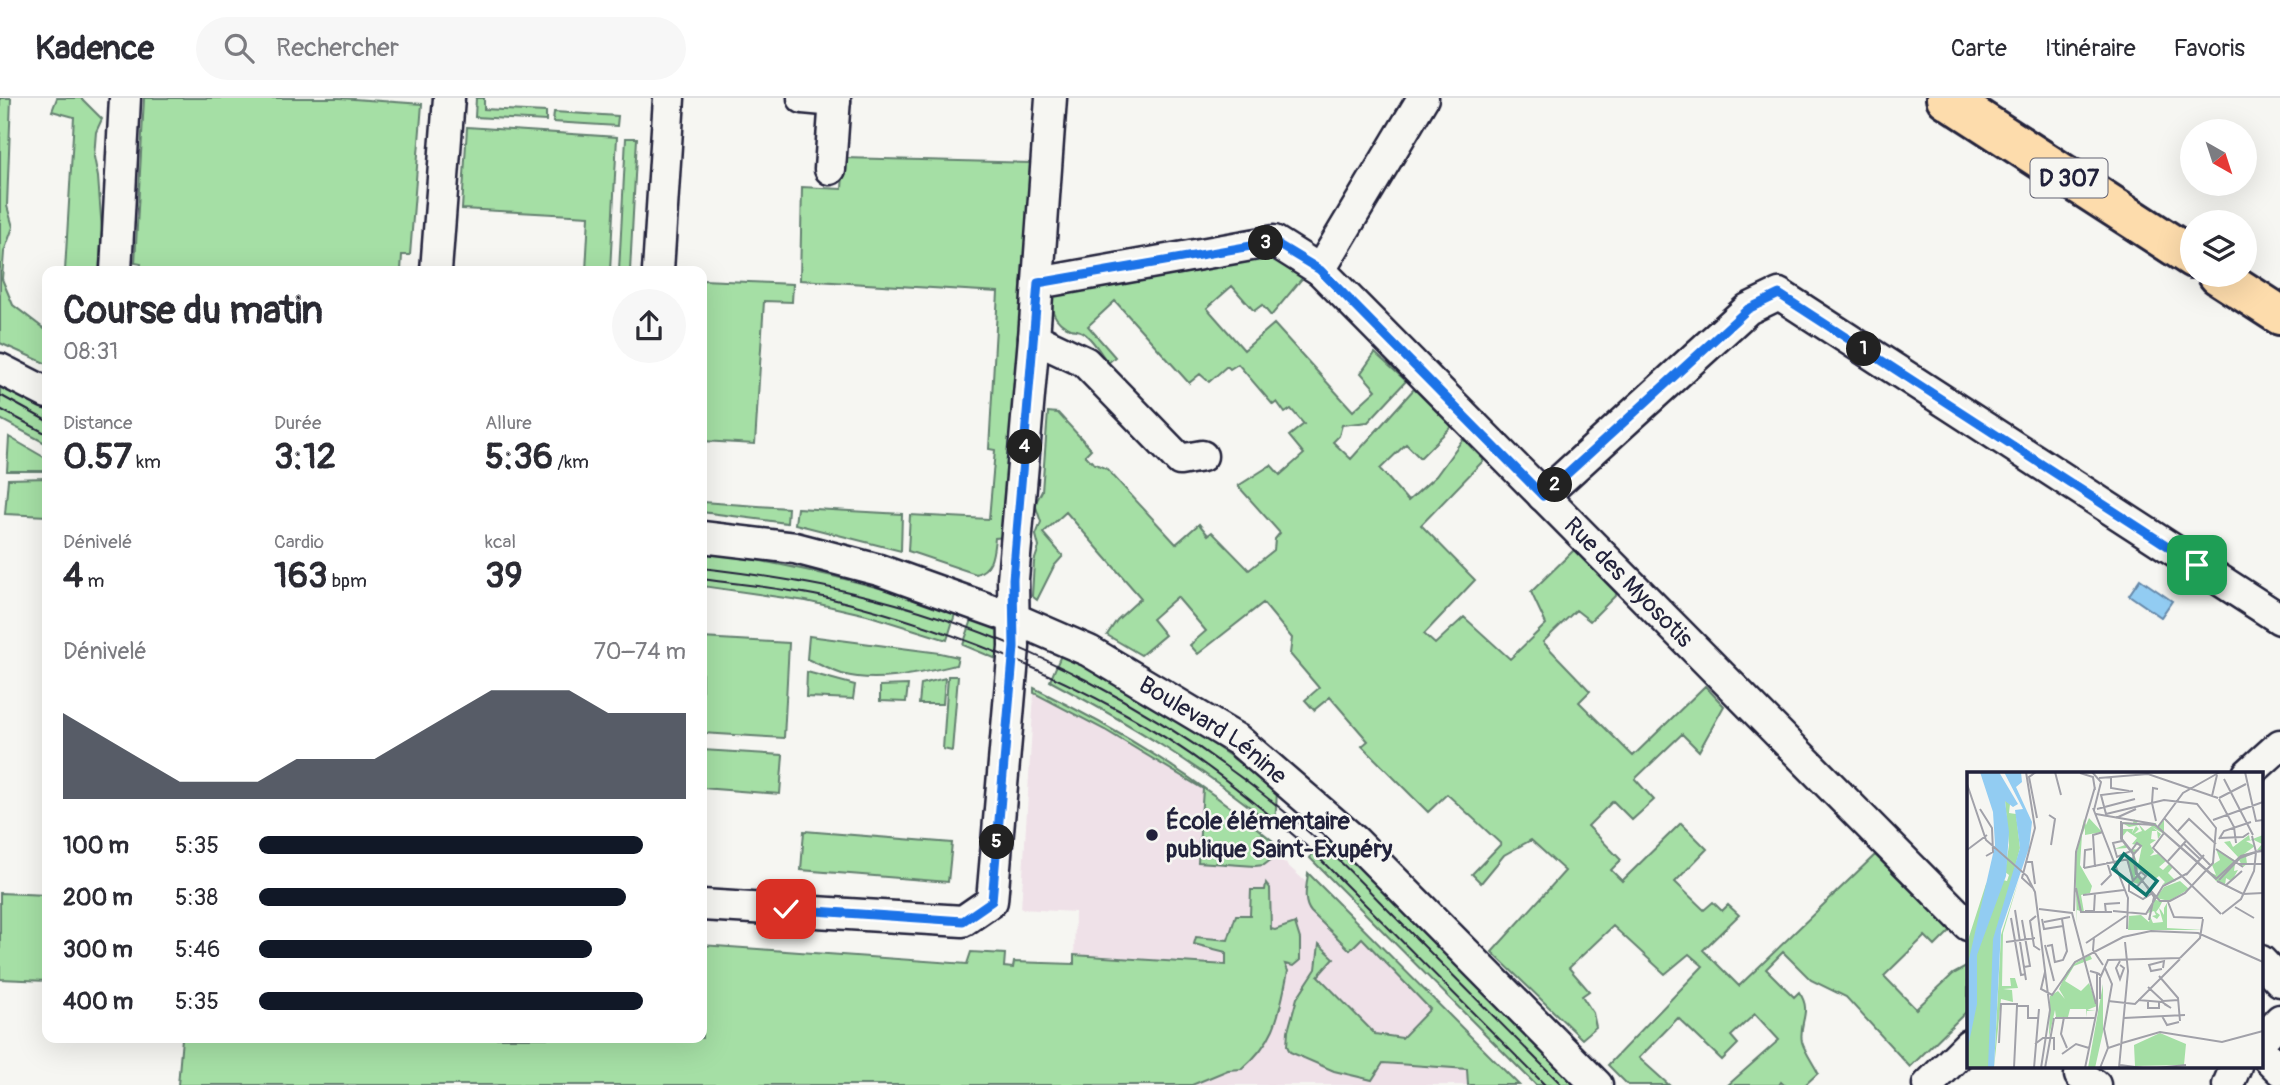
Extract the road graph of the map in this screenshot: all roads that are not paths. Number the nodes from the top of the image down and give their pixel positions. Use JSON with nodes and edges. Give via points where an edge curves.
{"nodes":[{"id":1,"x":125,"y":98,"type":"edge"},
{"id":2,"x":449,"y":98,"type":"edge"},
{"id":3,"x":668,"y":98,"type":"edge"},
{"id":4,"x":803,"y":98,"type":"edge"},
{"id":5,"x":1051,"y":98,"type":"edge"},
{"id":6,"x":1423,"y":98,"type":"edge"},
{"id":7,"x":1946,"y":98,"type":"edge"},
{"id":8,"x":835,"y":99,"type":"edge"},
{"id":9,"x":830,"y":169,"type":"dead end"},
{"id":10,"x":2180,"y":250,"type":"edge"},
{"id":11,"x":116,"y":266,"type":"edge"},
{"id":12,"x":436,"y":266,"type":"edge"},
{"id":13,"x":658,"y":266,"type":"edge"},
{"id":14,"x":1320,"y":270,"type":"junction"},
{"id":15,"x":1038,"y":283,"type":"junction"},
{"id":16,"x":2237,"y":287,"type":"edge"},
{"id":17,"x":2280,"y":315,"type":"edge"},
{"id":18,"x":1034,"y":338,"type":"junction"},
{"id":19,"x":0,"y":369,"type":"edge"},
{"id":20,"x":42,"y":390,"type":"edge"},
{"id":21,"x":1202,"y":456,"type":"dead end"},
{"id":22,"x":1543,"y":496,"type":"junction"},
{"id":23,"x":707,"y":538,"type":"edge"},
{"id":24,"x":1013,"y":618,"type":"junction"},
{"id":25,"x":2280,"y":619,"type":"edge"},
{"id":26,"x":2280,"y":745,"type":"edge"},
{"id":27,"x":2250,"y":772,"type":"edge"},
{"id":28,"x":707,"y":905,"type":"edge"},
{"id":29,"x":1967,"y":923,"type":"edge"},
{"id":30,"x":2262,"y":962,"type":"edge"},
{"id":31,"x":2280,"y":981,"type":"edge"},
{"id":32,"x":2280,"y":1020,"type":"edge"},
{"id":33,"x":2262,"y":1039,"type":"edge"},
{"id":34,"x":1967,"y":1047,"type":"edge"},
{"id":35,"x":2262,"y":1052,"type":"edge"},
{"id":36,"x":2235,"y":1068,"type":"edge"},
{"id":37,"x":2280,"y":1070,"type":"edge"},
{"id":38,"x":1597,"y":1085,"type":"edge"},
{"id":39,"x":1928,"y":1085,"type":"edge"},
{"id":40,"x":2228,"y":1085,"type":"edge"}],
"edges":[{"from":1,"to":11,"type":"street"},
{"from":2,"to":12,"type":"street"},
{"from":3,"to":13,"type":"street"},
{"from":4,"to":8,"type":"street"},
{"from":5,"to":15,"type":"street"},
{"from":6,"to":14,"type":"street"},
{"from":7,"to":10,"type":"main road","number":"D 307"},
{"from":8,"to":9,"type":"street"},
{"from":14,"to":15,"type":"street","name":"Rue des Myosotis","via":[[1274,242]]},
{"from":14,"to":22,"type":"street","name":"Rue des Myosotis"},
{"from":15,"to":18,"type":"street"},
{"from":16,"to":17,"type":"main road"},
{"from":18,"to":21,"type":"street","via":[[1085,362],[1180,460]]},
{"from":18,"to":24,"type":"street"},
{"from":19,"to":20,"type":"street"},
{"from":22,"to":25,"type":"street","via":[[1748,309],[1779,294]]},
{"from":22,"to":29,"type":"street","name":"Rue des Myosotis"},
{"from":23,"to":24,"type":"street","name":"Boulevard Lénine","via":[[795,548],[879,570]]},
{"from":24,"to":28,"type":"street","via":[[992,901],[963,921]]},
{"from":24,"to":38,"type":"street","name":"Boulevard Lénine","via":[[1089,651],[1238,740],[1355,841]]},
{"from":26,"to":27,"type":"street"},
{"from":30,"to":31,"type":"street"},
{"from":32,"to":33,"type":"street"},
{"from":34,"to":39,"type":"street"},
{"from":35,"to":37,"type":"street"},
{"from":36,"to":40,"type":"street"}]}
